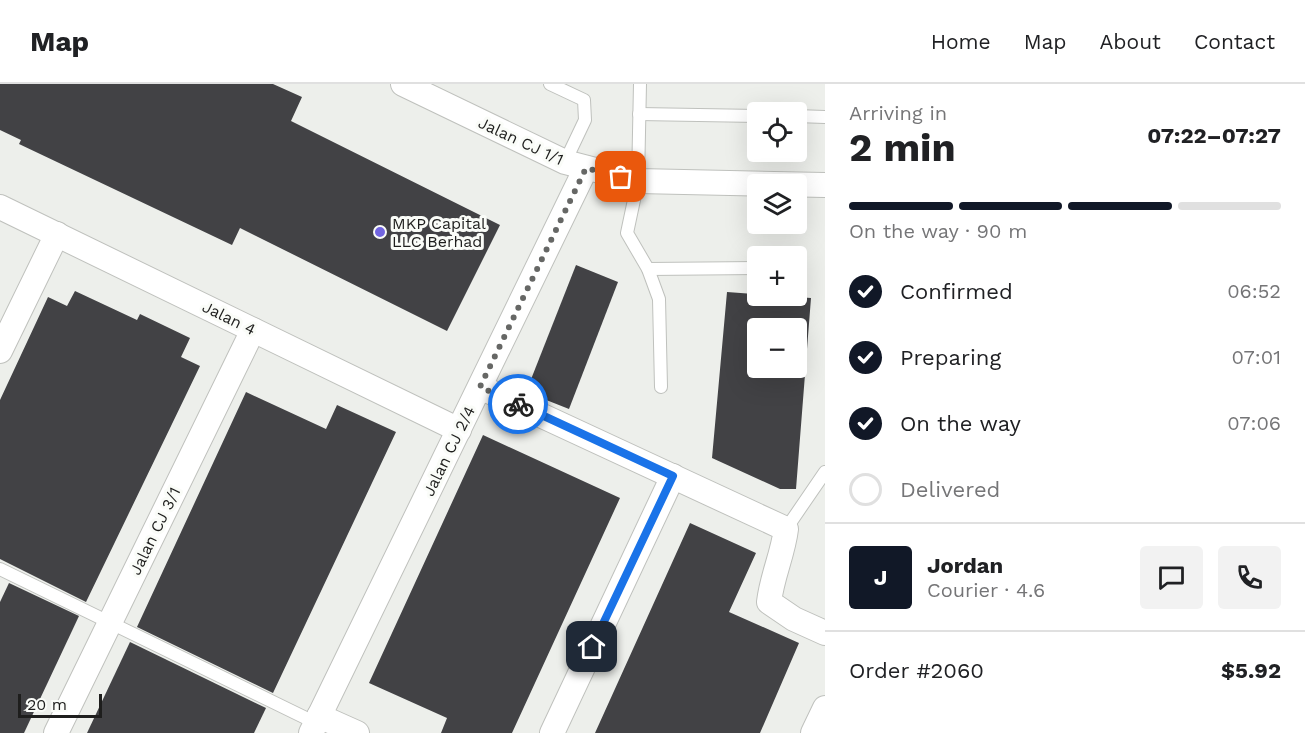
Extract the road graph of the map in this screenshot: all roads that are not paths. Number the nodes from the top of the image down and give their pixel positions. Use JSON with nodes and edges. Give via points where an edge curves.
{"nodes":[{"id":1,"x":403,"y":84,"type":"edge"},
{"id":2,"x":550,"y":84,"type":"edge"},
{"id":3,"x":640,"y":84,"type":"edge"},
{"id":4,"x":639,"y":114,"type":"junction"},
{"id":5,"x":747,"y":116,"type":"edge"},
{"id":6,"x":807,"y":116,"type":"edge"},
{"id":7,"x":825,"y":117,"type":"edge"},
{"id":8,"x":575,"y":165,"type":"junction"},
{"id":9,"x":638,"y":181,"type":"junction"},
{"id":10,"x":825,"y":185,"type":"edge"},
{"id":11,"x":0,"y":207,"type":"edge"},
{"id":12,"x":57,"y":234,"type":"junction"},
{"id":13,"x":747,"y":268,"type":"edge"},
{"id":14,"x":648,"y":269,"type":"junction"},
{"id":15,"x":253,"y":330,"type":"junction"},
{"id":16,"x":0,"y":351,"type":"edge"},
{"id":17,"x":480,"y":387,"type":"junction"},
{"id":18,"x":661,"y":387,"type":"dead end"},
{"id":19,"x":459,"y":430,"type":"junction"},
{"id":20,"x":825,"y":472,"type":"edge"},
{"id":21,"x":673,"y":476,"type":"junction"},
{"id":22,"x":786,"y":529,"type":"junction"},
{"id":23,"x":0,"y":569,"type":"edge"},
{"id":24,"x":110,"y":623,"type":"junction"},
{"id":25,"x":825,"y":633,"type":"edge"},
{"id":26,"x":825,"y":708,"type":"edge"},
{"id":27,"x":315,"y":724,"type":"edge"},
{"id":28,"x":56,"y":733,"type":"edge"},
{"id":29,"x":357,"y":733,"type":"edge"},
{"id":30,"x":552,"y":733,"type":"edge"},
{"id":31,"x":813,"y":733,"type":"edge"}],
"edges":[{"from":1,"to":8,"type":"street","name":"Jalan CJ 1/1"},
{"from":2,"to":8,"type":"lane","via":[[584,100],[585,120]]},
{"from":3,"to":4,"type":"lane"},
{"from":4,"to":5,"type":"lane"},
{"from":4,"to":9,"type":"lane"},
{"from":6,"to":7,"type":"lane"},
{"from":8,"to":9,"type":"street","name":"Jalan CJ 1/1"},
{"from":8,"to":17,"type":"street","name":"Jalan CJ 2/4"},
{"from":9,"to":10,"type":"street","name":"Jalan CJ 1/1"},
{"from":9,"to":14,"type":"lane","via":[[627,233]]},
{"from":11,"to":12,"type":"street","name":"Jalan 4"},
{"from":12,"to":15,"type":"street","name":"Jalan 4"},
{"from":12,"to":16,"type":"street"},
{"from":13,"to":14,"type":"lane"},
{"from":14,"to":18,"type":"lane","via":[[659,299]]},
{"from":15,"to":19,"type":"street","name":"Jalan 4"},
{"from":15,"to":24,"type":"street","name":"Jalan CJ 3/1"},
{"from":17,"to":19,"type":"street","name":"Jalan CJ 2/4"},
{"from":17,"to":21,"type":"street"},
{"from":19,"to":27,"type":"street","name":"Jalan CJ 2/4"},
{"from":20,"to":22,"type":"lane"},
{"from":21,"to":22,"type":"street"},
{"from":21,"to":30,"type":"street"},
{"from":22,"to":25,"type":"street","via":[[769,602]]},
{"from":23,"to":24,"type":"lane"},
{"from":24,"to":27,"type":"lane"},
{"from":24,"to":28,"type":"street","name":"Jalan CJ 3/1"},
{"from":26,"to":31,"type":"street"},
{"from":27,"to":29,"type":"street"}]}
